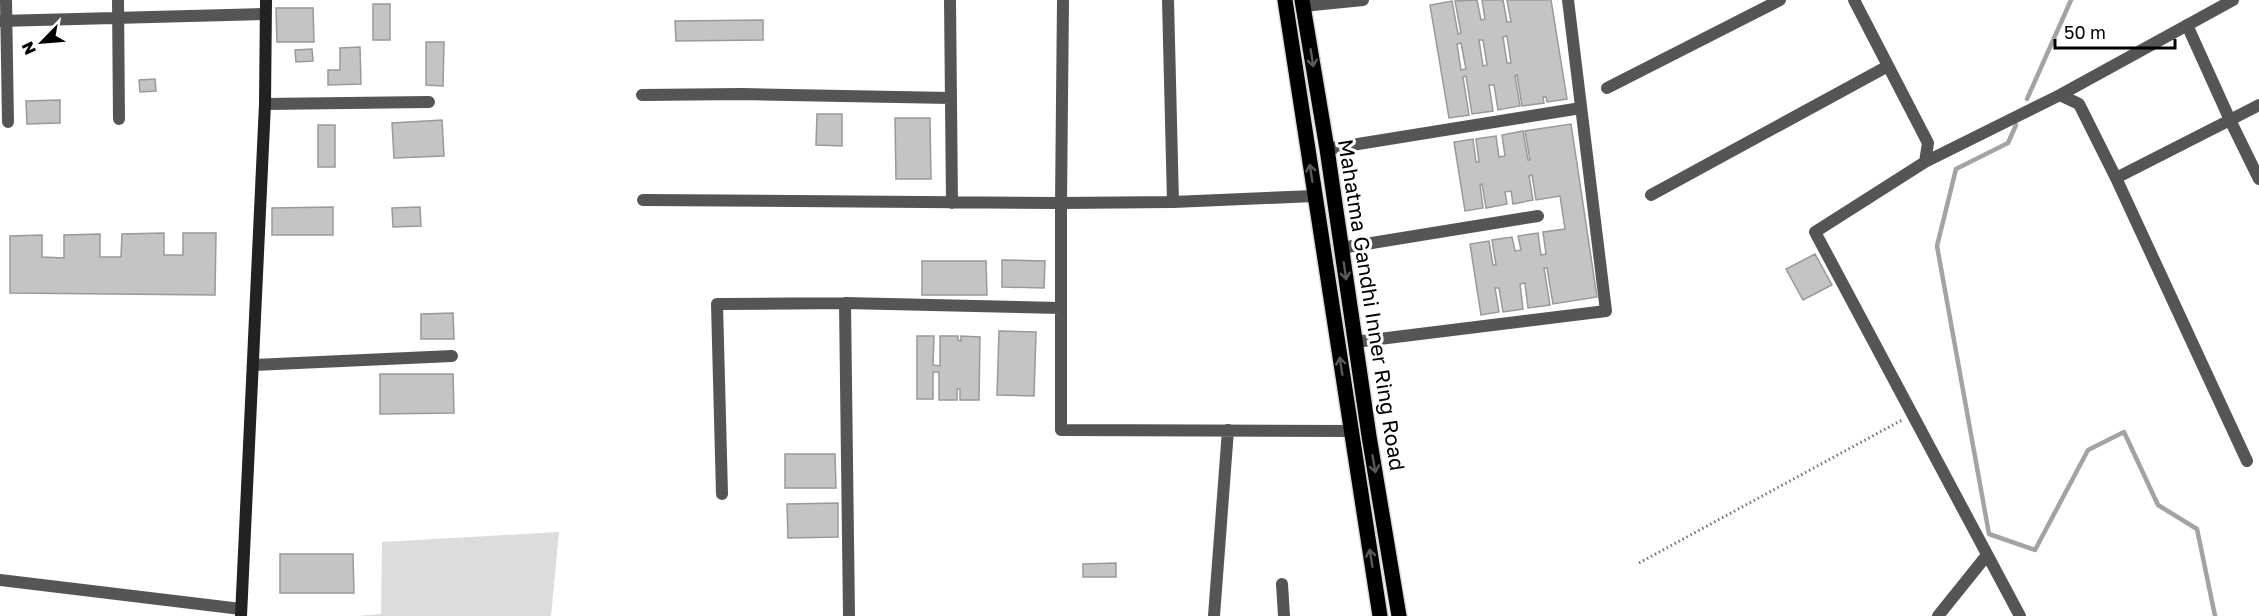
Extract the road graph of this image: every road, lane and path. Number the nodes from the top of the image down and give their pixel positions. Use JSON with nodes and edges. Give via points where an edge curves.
{"nodes":[{"id":1,"x":6,"y":0,"type":"edge"},
{"id":2,"x":118,"y":0,"type":"edge"},
{"id":3,"x":266,"y":0,"type":"edge"},
{"id":4,"x":950,"y":0,"type":"edge"},
{"id":5,"x":1063,"y":0,"type":"edge"},
{"id":6,"x":1168,"y":0,"type":"edge"},
{"id":7,"x":1285,"y":0,"type":"edge"},
{"id":8,"x":1363,"y":0,"type":"edge"},
{"id":9,"x":1568,"y":0,"type":"edge"},
{"id":10,"x":1780,"y":0,"type":"edge"},
{"id":11,"x":1854,"y":0,"type":"edge"},
{"id":12,"x":2233,"y":0,"type":"edge"},
{"id":13,"x":1303,"y":3,"type":"edge"},
{"id":14,"x":265,"y":14,"type":"junction"},
{"id":15,"x":118,"y":19,"type":"junction"},
{"id":16,"x":3,"y":21,"type":"edge"},
{"id":17,"x":2187,"y":25,"type":"junction"},
{"id":18,"x":1888,"y":66,"type":"junction"},
{"id":19,"x":1607,"y":88,"type":"dead end"},
{"id":20,"x":642,"y":95,"type":"dead end"},
{"id":21,"x":2060,"y":95,"type":"junction"},
{"id":22,"x":951,"y":98,"type":"junction"},
{"id":23,"x":429,"y":102,"type":"dead end"},
{"id":24,"x":265,"y":104,"type":"junction"},
{"id":25,"x":2259,"y":105,"type":"edge"},
{"id":26,"x":1581,"y":108,"type":"junction"},
{"id":27,"x":119,"y":119,"type":"dead end"},
{"id":28,"x":2230,"y":120,"type":"junction"},
{"id":29,"x":8,"y":122,"type":"dead end"},
{"id":30,"x":1327,"y":149,"type":"junction"},
{"id":31,"x":1925,"y":162,"type":"junction"},
{"id":32,"x":2116,"y":178,"type":"junction"},
{"id":33,"x":2259,"y":179,"type":"edge"},
{"id":34,"x":1651,"y":195,"type":"dead end"},
{"id":35,"x":1314,"y":196,"type":"junction"},
{"id":36,"x":643,"y":200,"type":"dead end"},
{"id":37,"x":1173,"y":202,"type":"junction"},
{"id":38,"x":952,"y":203,"type":"junction"},
{"id":39,"x":1061,"y":203,"type":"junction"},
{"id":40,"x":1538,"y":216,"type":"dead end"},
{"id":41,"x":1341,"y":248,"type":"junction"},
{"id":42,"x":845,"y":303,"type":"junction"},
{"id":43,"x":1061,"y":308,"type":"junction"},
{"id":44,"x":1355,"y":342,"type":"junction"},
{"id":45,"x":452,"y":356,"type":"dead end"},
{"id":46,"x":253,"y":365,"type":"junction"},
{"id":47,"x":1911,"y":415,"type":"junction"},
{"id":48,"x":1228,"y":430,"type":"junction"},
{"id":49,"x":1351,"y":431,"type":"junction"},
{"id":50,"x":2247,"y":461,"type":"dead end"},
{"id":51,"x":722,"y":494,"type":"dead end"},
{"id":52,"x":1987,"y":555,"type":"junction"},
{"id":53,"x":1640,"y":563,"type":"dead end"},
{"id":54,"x":0,"y":580,"type":"edge"},
{"id":55,"x":1282,"y":584,"type":"dead end"},
{"id":56,"x":241,"y":612,"type":"edge"},
{"id":57,"x":849,"y":616,"type":"edge"},
{"id":58,"x":1214,"y":616,"type":"edge"},
{"id":59,"x":1284,"y":616,"type":"edge"},
{"id":60,"x":1380,"y":616,"type":"edge"},
{"id":61,"x":1400,"y":616,"type":"edge"},
{"id":62,"x":1938,"y":616,"type":"edge"},
{"id":63,"x":2020,"y":616,"type":"edge"}],
"edges":[{"from":1,"to":16,"type":"street"},
{"from":2,"to":15,"type":"street"},
{"from":3,"to":14,"type":"main road"},
{"from":4,"to":22,"type":"street"},
{"from":5,"to":39,"type":"street"},
{"from":6,"to":37,"type":"street"},
{"from":35,"to":7,"type":"main road","name":"Mahatma Gandhi Inner Ring Road","one_way":true},
{"from":8,"to":13,"type":"street"},
{"from":9,"to":26,"type":"street"},
{"from":10,"to":19,"type":"street"},
{"from":11,"to":18,"type":"street"},
{"from":12,"to":17,"type":"street"},
{"from":13,"to":30,"type":"main road","name":"Mahatma Gandhi Inner Ring Road","one_way":true},
{"from":14,"to":15,"type":"street"},
{"from":14,"to":24,"type":"main road"},
{"from":15,"to":16,"type":"street"},
{"from":15,"to":27,"type":"street"},
{"from":16,"to":29,"type":"street"},
{"from":17,"to":21,"type":"street"},
{"from":17,"to":28,"type":"street"},
{"from":18,"to":31,"type":"street","via":[[1928,143]]},
{"from":18,"to":34,"type":"street"},
{"from":20,"to":22,"type":"street"},
{"from":21,"to":31,"type":"street"},
{"from":21,"to":32,"type":"street","via":[[2079,104]]},
{"from":22,"to":38,"type":"street"},
{"from":23,"to":24,"type":"street"},
{"from":24,"to":46,"type":"main road"},
{"from":25,"to":28,"type":"street"},
{"from":26,"to":30,"type":"street"},
{"from":26,"to":44,"type":"street","via":[[1606,311]]},
{"from":28,"to":32,"type":"street"},
{"from":28,"to":33,"type":"street"},
{"from":30,"to":41,"type":"main road","name":"Mahatma Gandhi Inner Ring Road"},
{"from":31,"to":47,"type":"street","via":[[1815,232]]},
{"from":32,"to":50,"type":"street"},
{"from":35,"to":37,"type":"street"},
{"from":49,"to":35,"type":"main road","name":"Mahatma Gandhi Inner Ring Road","one_way":true},
{"from":36,"to":38,"type":"street"},
{"from":37,"to":39,"type":"street"},
{"from":38,"to":39,"type":"street"},
{"from":39,"to":43,"type":"street"},
{"from":40,"to":41,"type":"street"},
{"from":41,"to":44,"type":"main road","name":"Mahatma Gandhi Inner Ring Road","one_way":true},
{"from":42,"to":43,"type":"street"},
{"from":42,"to":51,"type":"street","via":[[717,304]]},
{"from":42,"to":57,"type":"street"},
{"from":43,"to":48,"type":"street","via":[[1061,430]]},
{"from":44,"to":61,"type":"main road","name":"Mahatma Gandhi Inner Ring Road","one_way":true},
{"from":45,"to":46,"type":"street"},
{"from":46,"to":56,"type":"main road"},
{"from":47,"to":52,"type":"street"},
{"from":47,"to":53,"type":"path"},
{"from":48,"to":49,"type":"street"},
{"from":48,"to":58,"type":"street"},
{"from":60,"to":49,"type":"main road","name":"Mahatma Gandhi Inner Ring Road","one_way":true},
{"from":52,"to":62,"type":"street"},
{"from":52,"to":63,"type":"street"},
{"from":54,"to":56,"type":"street"},
{"from":55,"to":59,"type":"street"}]}
